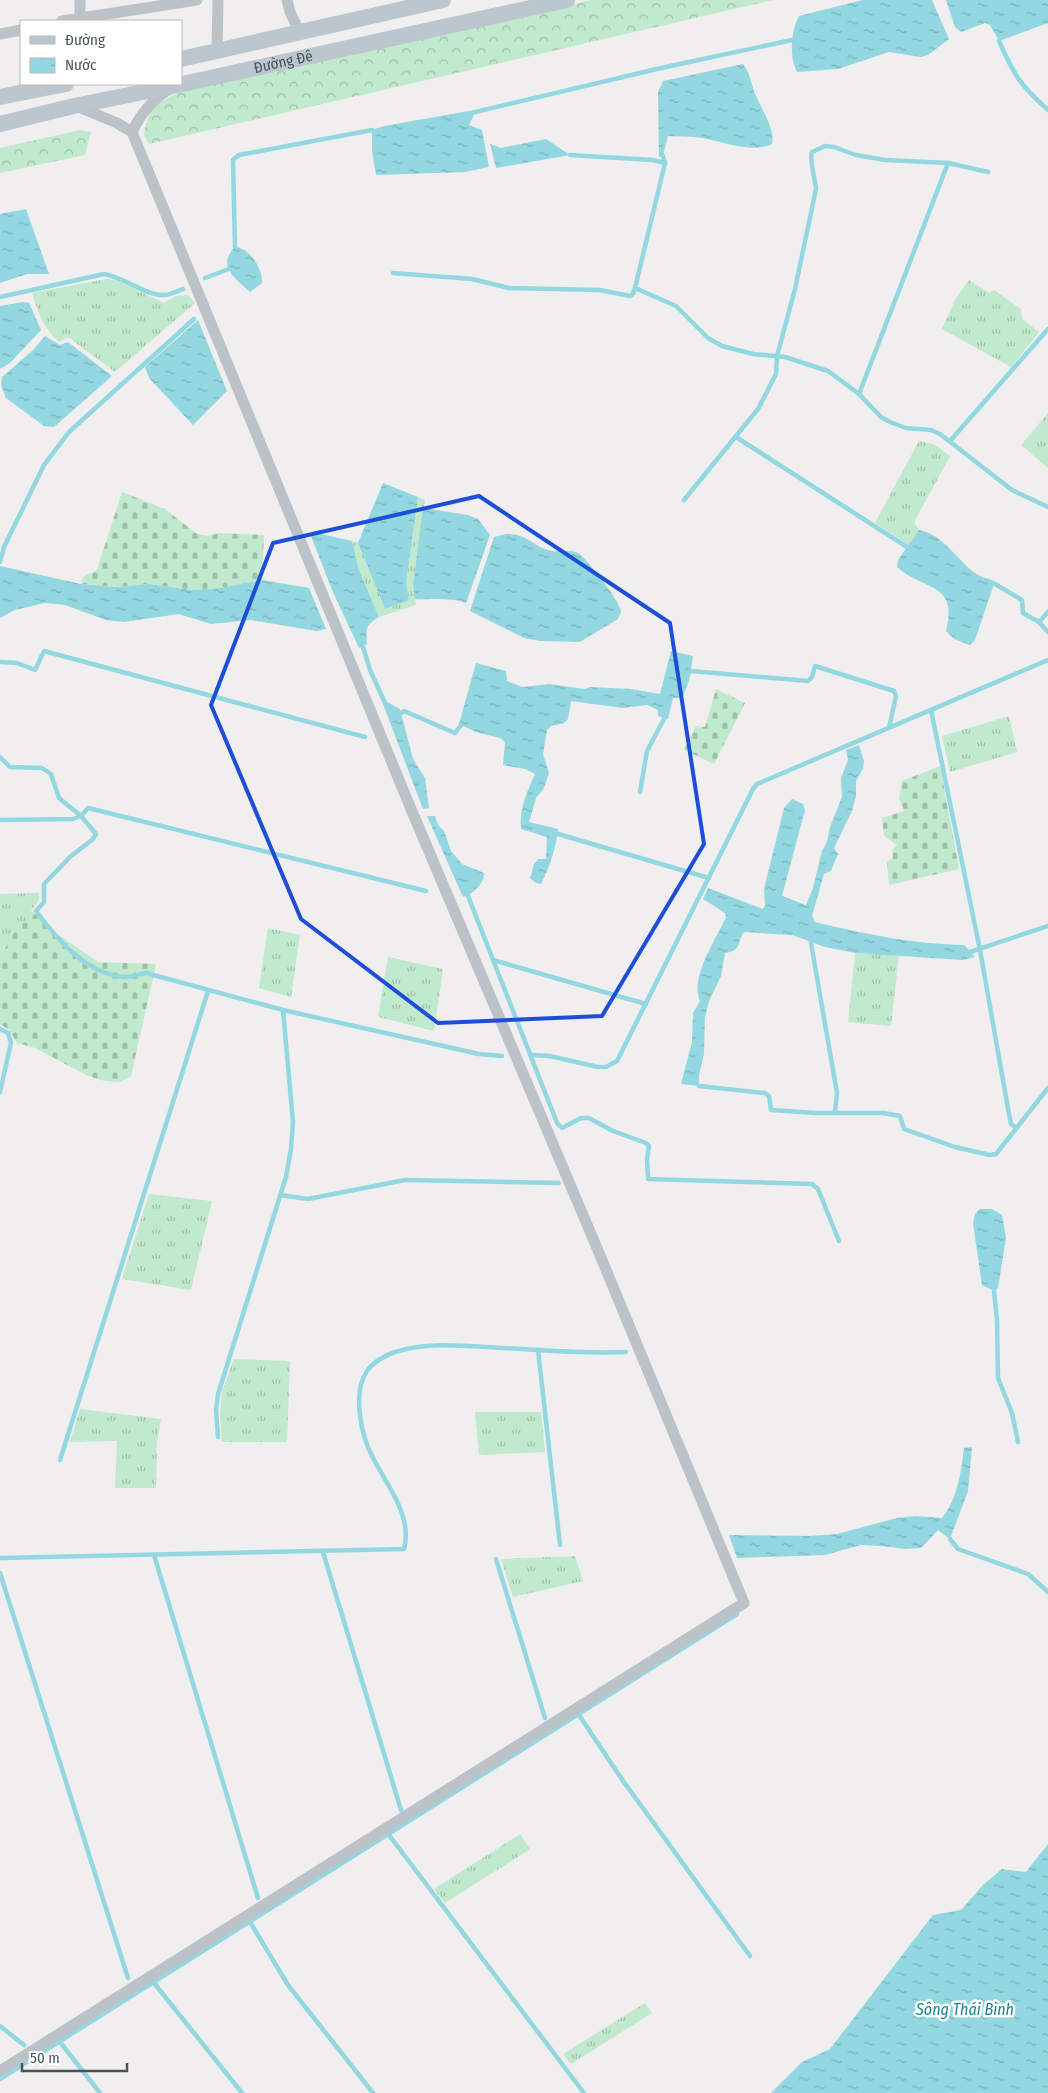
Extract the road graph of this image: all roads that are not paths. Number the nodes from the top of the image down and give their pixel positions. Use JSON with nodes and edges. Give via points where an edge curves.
{"nodes":[{"id":1,"x":80,"y":0,"type":"edge"},
{"id":2,"x":197,"y":0,"type":"edge"},
{"id":3,"x":218,"y":0,"type":"edge"},
{"id":4,"x":287,"y":0,"type":"edge"},
{"id":5,"x":443,"y":0,"type":"edge"},
{"id":6,"x":567,"y":0,"type":"edge"},
{"id":7,"x":80,"y":18,"type":"junction"},
{"id":8,"x":68,"y":20,"type":"edge"},
{"id":9,"x":20,"y":30,"type":"edge"},
{"id":10,"x":300,"y":31,"type":"junction"},
{"id":11,"x":0,"y":34,"type":"edge"},
{"id":12,"x":217,"y":51,"type":"junction"},
{"id":13,"x":182,"y":59,"type":"edge"},
{"id":14,"x":182,"y":84,"type":"edge"},
{"id":15,"x":61,"y":85,"type":"edge"},
{"id":16,"x":179,"y":85,"type":"edge"},
{"id":17,"x":174,"y":86,"type":"junction"},
{"id":18,"x":0,"y":97,"type":"edge"},
{"id":19,"x":74,"y":106,"type":"junction"},
{"id":20,"x":0,"y":124,"type":"edge"},
{"id":21,"x":132,"y":132,"type":"junction"},
{"id":22,"x":0,"y":2071,"type":"edge"}],
"edges":[{"from":1,"to":7,"type":"street"},
{"from":2,"to":7,"type":"street"},
{"from":3,"to":12,"type":"street"},
{"from":4,"to":10,"type":"street"},
{"from":5,"to":10,"type":"street","name":"Đường Đê"},
{"from":6,"to":14,"type":"street","name":"Đường Đê"},
{"from":7,"to":8,"type":"street"},
{"from":9,"to":11,"type":"street"},
{"from":10,"to":12,"type":"street","name":"Đường Đê"},
{"from":12,"to":13,"type":"street","name":"Đường Đê"},
{"from":15,"to":18,"type":"street"},
{"from":16,"to":17,"type":"street","name":"Đường Đê"},
{"from":17,"to":19,"type":"street","name":"Đường Đê"},
{"from":17,"to":21,"type":"street","via":[[157,97],[140,115]]},
{"from":19,"to":20,"type":"street","name":"Đường Đê"},
{"from":19,"to":21,"type":"street"},
{"from":21,"to":22,"type":"street","via":[[403,791],[744,1603]]}]}
